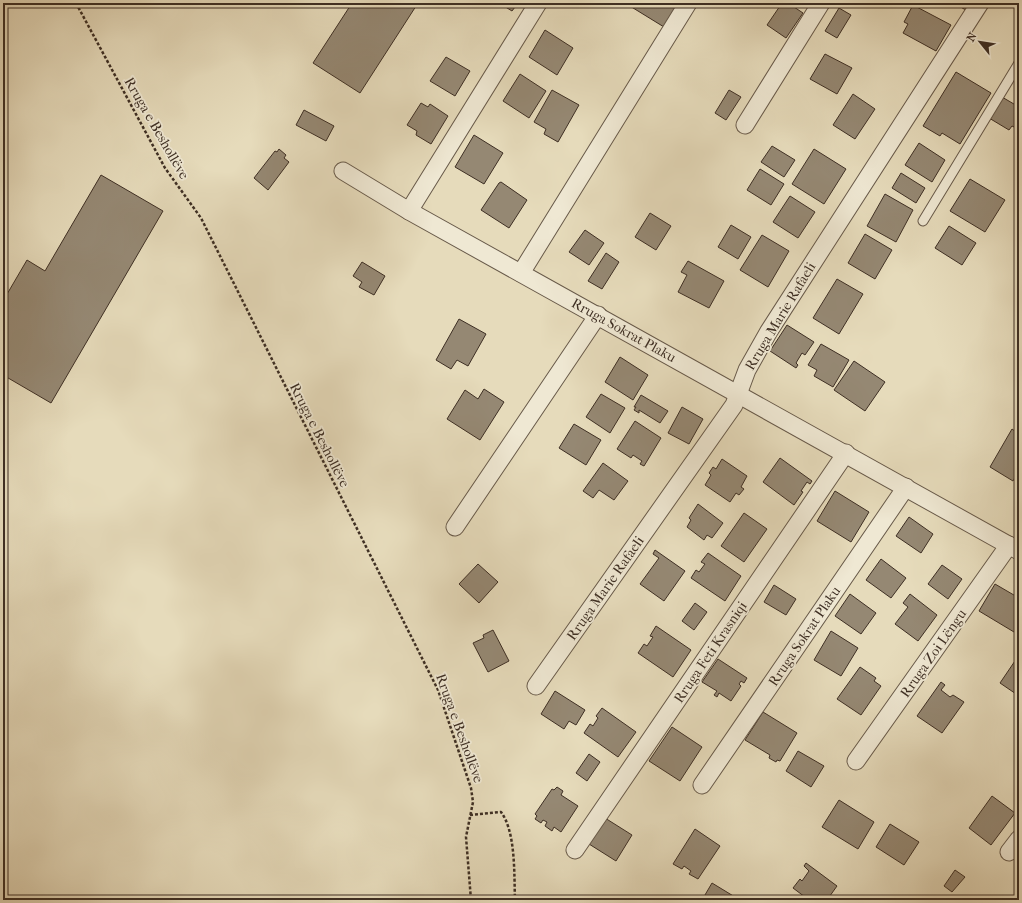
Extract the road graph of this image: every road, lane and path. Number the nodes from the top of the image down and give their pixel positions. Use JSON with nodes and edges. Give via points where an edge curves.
{"nodes":[{"id":1,"x":76,"y":3,"type":"edge"},
{"id":2,"x":538,"y":3,"type":"edge"},
{"id":3,"x":688,"y":3,"type":"edge"},
{"id":4,"x":821,"y":3,"type":"edge"},
{"id":5,"x":980,"y":3,"type":"edge"},
{"id":6,"x":1019,"y":62,"type":"edge"},
{"id":7,"x":745,"y":125,"type":"dead end"},
{"id":8,"x":343,"y":172,"type":"dead end"},
{"id":9,"x":409,"y":211,"type":"junction"},
{"id":10,"x":923,"y":221,"type":"dead end"},
{"id":11,"x":521,"y":274,"type":"junction"},
{"id":12,"x":598,"y":315,"type":"junction"},
{"id":13,"x":738,"y":393,"type":"junction"},
{"id":14,"x":846,"y":453,"type":"junction"},
{"id":15,"x":906,"y":487,"type":"junction"},
{"id":16,"x":455,"y":527,"type":"dead end"},
{"id":17,"x":1014,"y":548,"type":"edge"},
{"id":18,"x":536,"y":686,"type":"dead end"},
{"id":19,"x":856,"y":761,"type":"dead end"},
{"id":20,"x":702,"y":785,"type":"dead end"},
{"id":21,"x":470,"y":815,"type":"junction"},
{"id":22,"x":575,"y":850,"type":"dead end"},
{"id":23,"x":471,"y":900,"type":"edge"},
{"id":24,"x":515,"y":900,"type":"edge"}],
"edges":[{"from":1,"to":21,"type":"path","name":"Rruga e Beshollëve","via":[[165,168],[201,218],[438,690],[471,788],[473,802]]},
{"from":2,"to":9,"type":"street"},
{"from":3,"to":11,"type":"street"},
{"from":4,"to":7,"type":"street"},
{"from":5,"to":13,"type":"street","name":"Rruga Marie Rafaeli","via":[[769,331],[747,370]]},
{"from":6,"to":10,"type":"lane"},
{"from":8,"to":9,"type":"street","name":"Rruga Sokrat Plaku"},
{"from":9,"to":11,"type":"street","name":"Rruga Sokrat Plaku"},
{"from":11,"to":12,"type":"street","name":"Rruga Sokrat Plaku"},
{"from":12,"to":13,"type":"street","name":"Rruga Sokrat Plaku"},
{"from":12,"to":16,"type":"street"},
{"from":13,"to":14,"type":"street","name":"Rruga Sokrat Plaku"},
{"from":13,"to":18,"type":"street","name":"Rruga Marie Rafaeli","via":[[734,405]]},
{"from":14,"to":15,"type":"street","name":"Rruga Sokrat Plaku"},
{"from":14,"to":22,"type":"street","name":"Rruga Feti Krasniqi"},
{"from":15,"to":17,"type":"street","name":"Rruga Sokrat Plaku"},
{"from":15,"to":20,"type":"street","name":"Rruga Sokrat Plaku"},
{"from":17,"to":19,"type":"street","name":"Rruga Zoi Lëngu"},
{"from":21,"to":23,"type":"path","name":"Rruga e Beshollëve","via":[[466,837]]},
{"from":21,"to":24,"type":"path","via":[[502,812],[506,818],[514,859]]}]}
